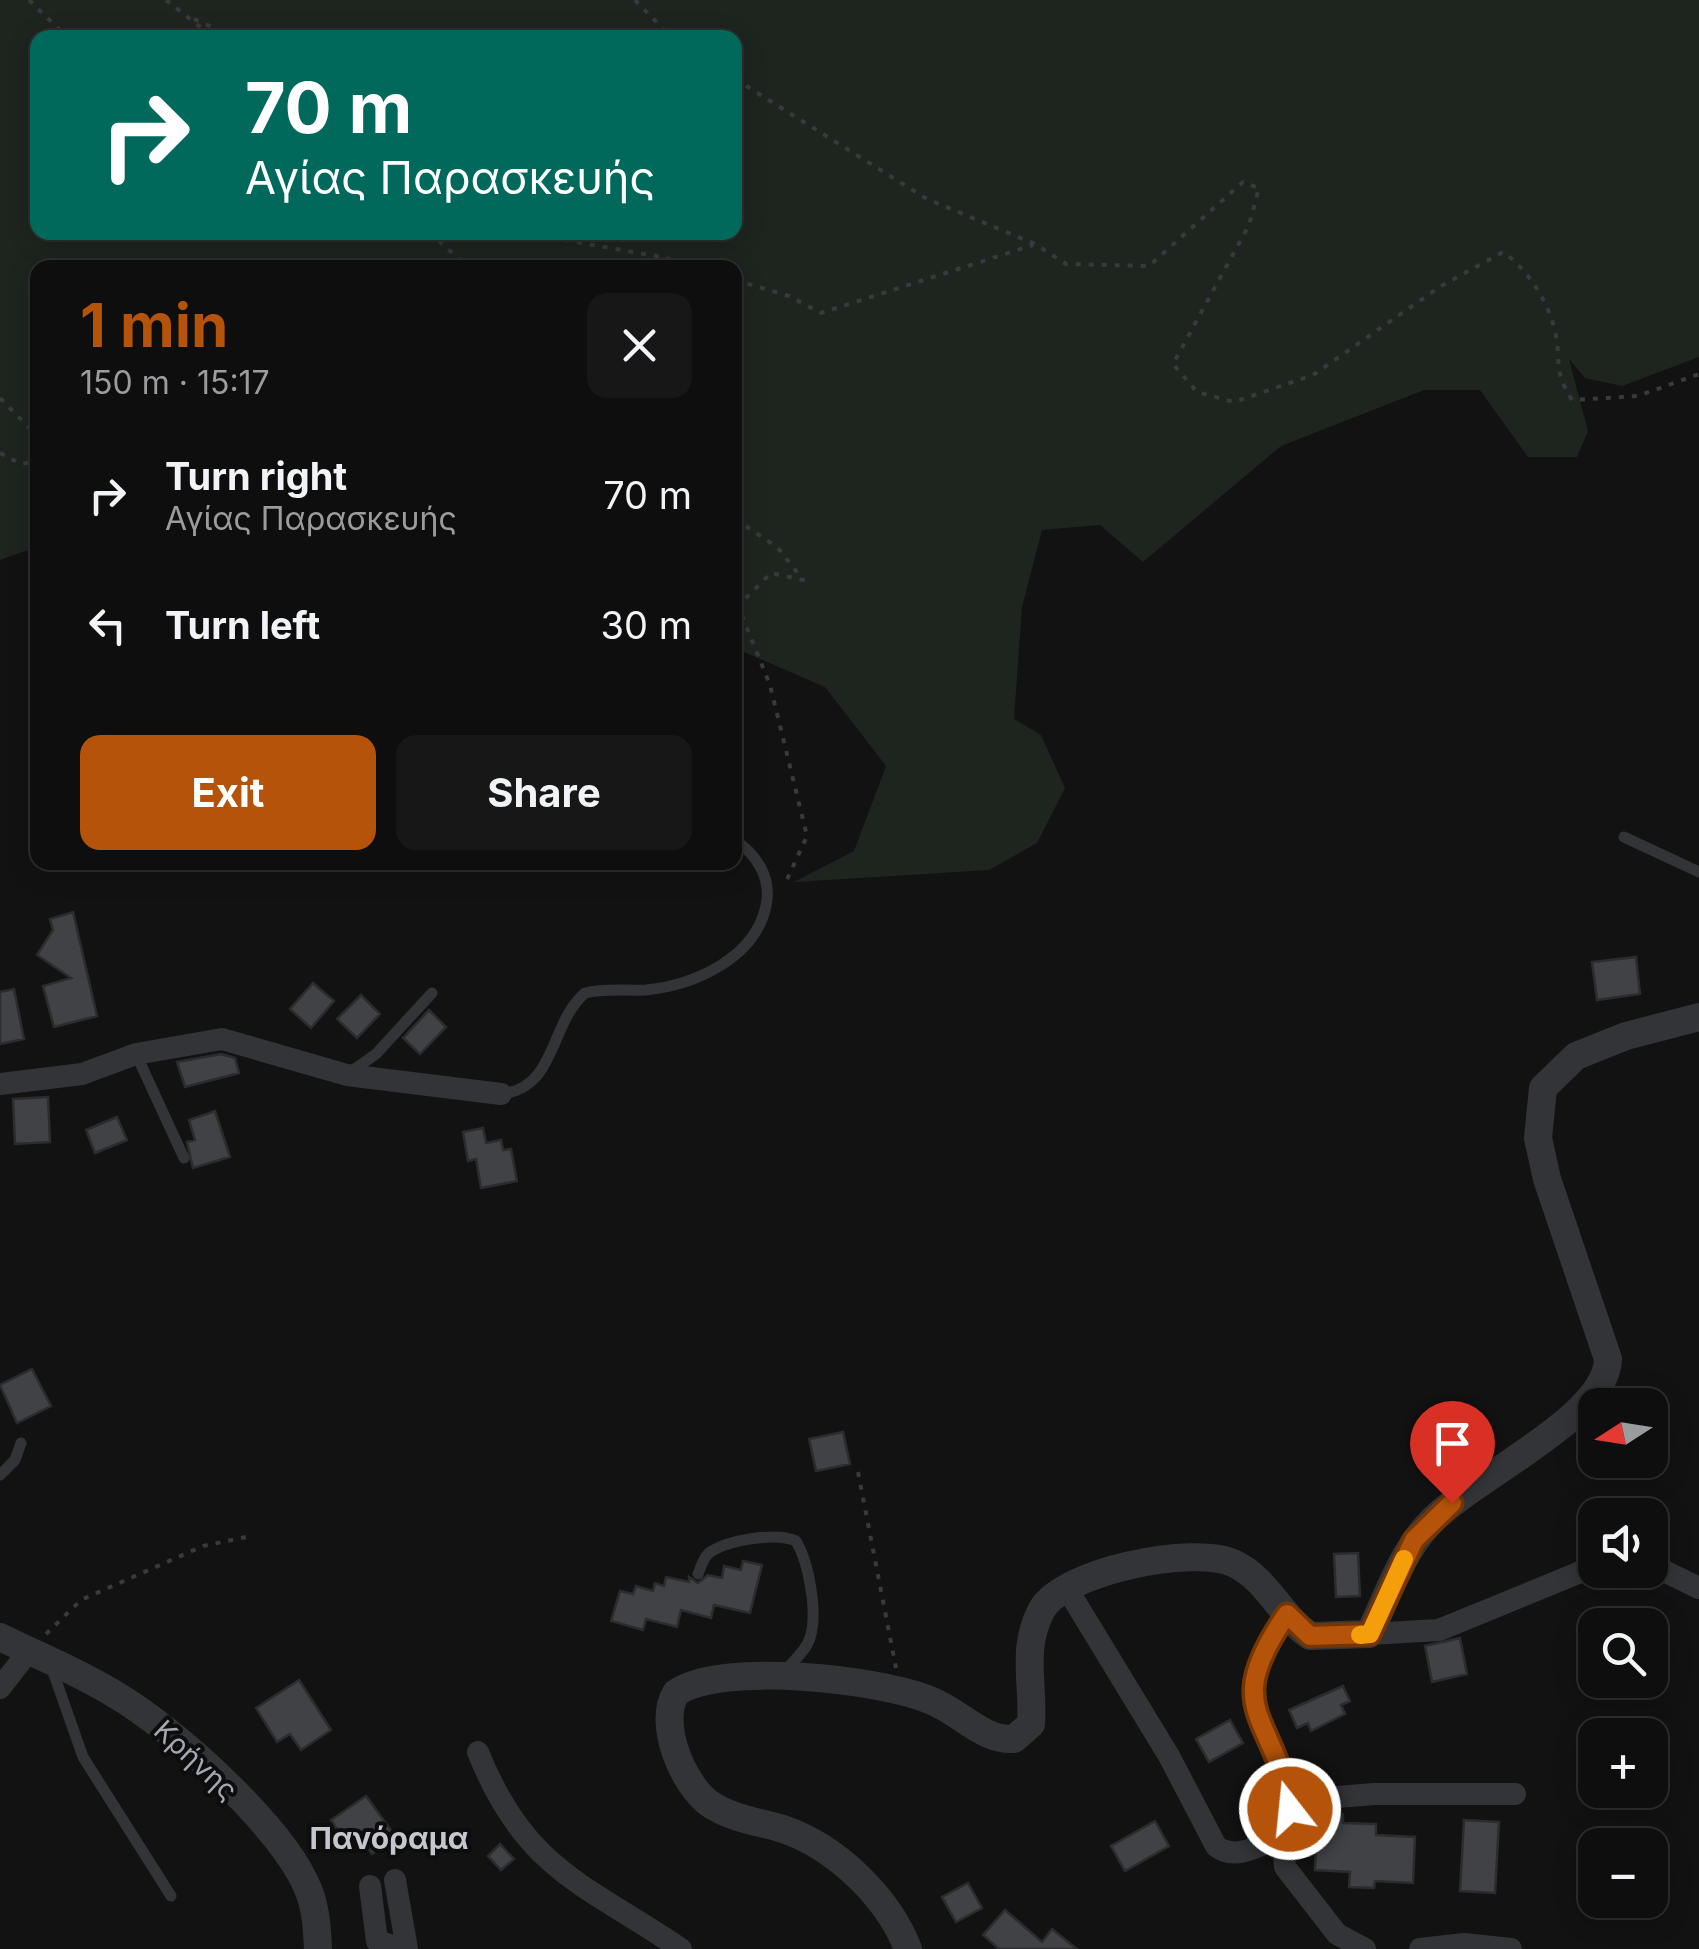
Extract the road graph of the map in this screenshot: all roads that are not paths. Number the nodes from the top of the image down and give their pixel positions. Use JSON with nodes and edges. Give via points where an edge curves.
{"nodes":[{"id":1,"x":1624,"y":837,"type":"dead end"},
{"id":2,"x":742,"y":848,"type":"edge"},
{"id":3,"x":1699,"y":872,"type":"edge"},
{"id":4,"x":432,"y":993,"type":"dead end"},
{"id":5,"x":1699,"y":1018,"type":"edge"},
{"id":6,"x":136,"y":1054,"type":"junction"},
{"id":7,"x":346,"y":1075,"type":"junction"},
{"id":8,"x":0,"y":1084,"type":"edge"},
{"id":9,"x":501,"y":1094,"type":"joint"},
{"id":10,"x":184,"y":1158,"type":"dead end"},
{"id":11,"x":21,"y":1443,"type":"dead end"},
{"id":12,"x":0,"y":1475,"type":"edge"},
{"id":13,"x":1578,"y":1573,"type":"edge"},
{"id":14,"x":1668,"y":1573,"type":"edge"},
{"id":15,"x":698,"y":1574,"type":"dead end"},
{"id":16,"x":1066,"y":1586,"type":"junction"},
{"id":17,"x":1699,"y":1588,"type":"edge"},
{"id":18,"x":1287,"y":1614,"type":"junction"},
{"id":19,"x":1370,"y":1634,"type":"junction"},
{"id":20,"x":0,"y":1636,"type":"edge"},
{"id":21,"x":39,"y":1656,"type":"junction"},
{"id":22,"x":778,"y":1678,"type":"junction"},
{"id":23,"x":0,"y":1688,"type":"edge"},
{"id":24,"x":478,"y":1752,"type":"dead end"},
{"id":25,"x":1515,"y":1794,"type":"dead end"},
{"id":26,"x":1289,"y":1802,"type":"junction"},
{"id":27,"x":1287,"y":1834,"type":"junction"},
{"id":28,"x":395,"y":1880,"type":"dead end"},
{"id":29,"x":370,"y":1886,"type":"dead end"},
{"id":30,"x":171,"y":1896,"type":"dead end"},
{"id":31,"x":318,"y":1949,"type":"edge"},
{"id":32,"x":405,"y":1949,"type":"edge"},
{"id":33,"x":681,"y":1949,"type":"edge"},
{"id":34,"x":908,"y":1949,"type":"edge"},
{"id":35,"x":1365,"y":1949,"type":"edge"},
{"id":36,"x":1420,"y":1949,"type":"edge"},
{"id":37,"x":1511,"y":1949,"type":"edge"}],
"edges":[{"from":1,"to":3,"type":"lane"},
{"from":2,"to":9,"type":"lane","via":[[762,869],[768,891],[764,914],[736,954],[711,972],[646,990],[584,994],[532,1084]]},
{"from":4,"to":7,"type":"lane","via":[[376,1054]]},
{"from":5,"to":19,"type":"street","via":[[1576,1056],[1543,1088],[1541,1152],[1608,1375],[1570,1418],[1430,1522],[1408,1552]]},
{"from":6,"to":7,"type":"street","via":[[222,1039]]},
{"from":6,"to":8,"type":"street","via":[[82,1074]]},
{"from":6,"to":10,"type":"lane"},
{"from":7,"to":9,"type":"street"},
{"from":11,"to":12,"type":"lane"},
{"from":13,"to":19,"type":"street","via":[[1438,1630]]},
{"from":14,"to":17,"type":"street"},
{"from":15,"to":22,"type":"lane","via":[[706,1556],[722,1548],[780,1536],[796,1541],[812,1623],[804,1650]]},
{"from":16,"to":18,"type":"street","via":[[1125,1567],[1214,1556],[1262,1582]]},
{"from":16,"to":22,"type":"street","via":[[1042,1607],[1034,1628],[1028,1651],[1032,1712],[1025,1733],[1001,1740],[957,1712],[895,1688]]},
{"from":16,"to":27,"type":"street","via":[[1170,1756],[1216,1846],[1238,1853]]},
{"from":18,"to":19,"type":"street","via":[[1310,1636]]},
{"from":18,"to":26,"type":"street","via":[[1258,1663],[1252,1691]]},
{"from":20,"to":21,"type":"street","name":"Κρήνης"},
{"from":21,"to":23,"type":"street"},
{"from":21,"to":30,"type":"lane","via":[[83,1757]]},
{"from":21,"to":31,"type":"street","name":"Κρήνης","via":[[147,1714],[259,1819],[308,1888]]},
{"from":22,"to":34,"type":"street","via":[[706,1680],[676,1693],[669,1715],[687,1776],[714,1807],[796,1834],[836,1858],[886,1910]]},
{"from":24,"to":33,"type":"street","via":[[519,1832],[571,1881]]},
{"from":25,"to":26,"type":"street"},
{"from":26,"to":27,"type":"street"},
{"from":27,"to":35,"type":"street","via":[[1284,1862],[1294,1884],[1337,1934]]},
{"from":28,"to":32,"type":"street"},
{"from":29,"to":32,"type":"street","via":[[377,1941]]},
{"from":36,"to":37,"type":"street"}]}
